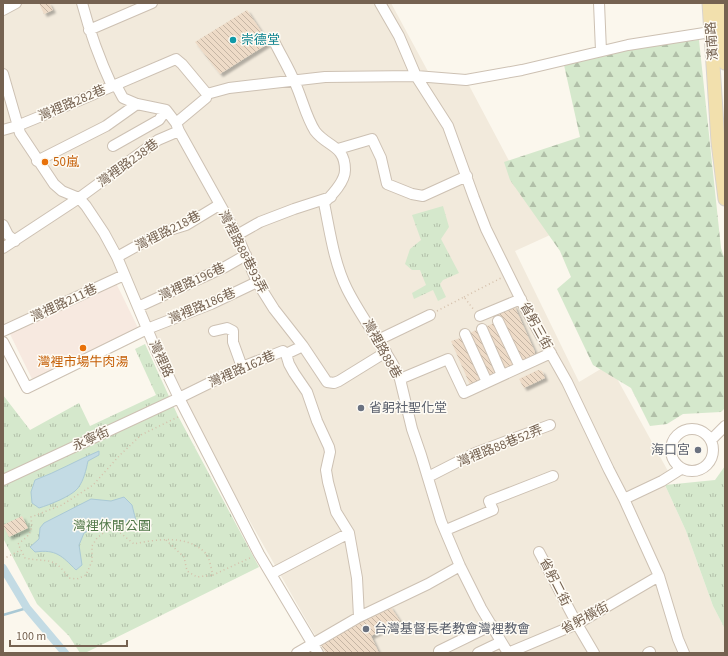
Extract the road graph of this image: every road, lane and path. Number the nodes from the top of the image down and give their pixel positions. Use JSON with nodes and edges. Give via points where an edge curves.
{"nodes":[{"id":1,"x":16,"y":3,"type":"edge"},
{"id":2,"x":82,"y":3,"type":"edge"},
{"id":3,"x":152,"y":3,"type":"edge"},
{"id":4,"x":380,"y":3,"type":"edge"},
{"id":5,"x":599,"y":3,"type":"edge"},
{"id":6,"x":709,"y":3,"type":"edge"},
{"id":7,"x":722,"y":3,"type":"edge"},
{"id":8,"x":131,"y":7,"type":"edge"},
{"id":9,"x":3,"y":10,"type":"edge"},
{"id":10,"x":89,"y":30,"type":"junction"},
{"id":11,"x":717,"y":31,"type":"junction"},
{"id":12,"x":273,"y":39,"type":"dead end"},
{"id":13,"x":601,"y":51,"type":"junction"},
{"id":14,"x":725,"y":63,"type":"edge"},
{"id":15,"x":3,"y":74,"type":"edge"},
{"id":16,"x":416,"y":76,"type":"junction"},
{"id":17,"x":295,"y":82,"type":"junction"},
{"id":18,"x":114,"y":86,"type":"junction"},
{"id":19,"x":207,"y":94,"type":"junction"},
{"id":20,"x":137,"y":104,"type":"junction"},
{"id":21,"x":166,"y":110,"type":"junction"},
{"id":22,"x":17,"y":126,"type":"junction"},
{"id":23,"x":177,"y":127,"type":"junction"},
{"id":24,"x":3,"y":130,"type":"edge"},
{"id":25,"x":113,"y":146,"type":"dead end"},
{"id":26,"x":338,"y":149,"type":"junction"},
{"id":27,"x":37,"y":161,"type":"junction"},
{"id":28,"x":466,"y":176,"type":"junction"},
{"id":29,"x":331,"y":197,"type":"junction"},
{"id":30,"x":79,"y":198,"type":"junction"},
{"id":31,"x":725,"y":199,"type":"edge"},
{"id":32,"x":219,"y":205,"type":"junction"},
{"id":33,"x":3,"y":224,"type":"edge"},
{"id":34,"x":237,"y":235,"type":"junction"},
{"id":35,"x":15,"y":241,"type":"junction"},
{"id":36,"x":3,"y":248,"type":"edge"},
{"id":37,"x":246,"y":255,"type":"junction"},
{"id":38,"x":117,"y":258,"type":"junction"},
{"id":39,"x":124,"y":274,"type":"junction"},
{"id":40,"x":509,"y":274,"type":"junction"},
{"id":41,"x":257,"y":282,"type":"junction"},
{"id":42,"x":464,"y":297,"type":"junction"},
{"id":43,"x":521,"y":299,"type":"junction"},
{"id":44,"x":138,"y":307,"type":"junction"},
{"id":45,"x":430,"y":315,"type":"joint"},
{"id":46,"x":480,"y":316,"type":"joint"},
{"id":47,"x":498,"y":321,"type":"dead end"},
{"id":48,"x":147,"y":329,"type":"junction"},
{"id":49,"x":482,"y":329,"type":"dead end"},
{"id":50,"x":3,"y":331,"type":"edge"},
{"id":51,"x":214,"y":331,"type":"dead end"},
{"id":52,"x":465,"y":334,"type":"dead end"},
{"id":53,"x":378,"y":340,"type":"junction"},
{"id":54,"x":3,"y":342,"type":"edge"},
{"id":55,"x":303,"y":346,"type":"junction"},
{"id":56,"x":386,"y":352,"type":"junction"},
{"id":57,"x":551,"y":353,"type":"junction"},
{"id":58,"x":286,"y":354,"type":"junction"},
{"id":59,"x":242,"y":367,"type":"junction"},
{"id":60,"x":520,"y":367,"type":"junction"},
{"id":61,"x":502,"y":375,"type":"junction"},
{"id":62,"x":400,"y":379,"type":"junction"},
{"id":63,"x":487,"y":382,"type":"junction"},
{"id":64,"x":179,"y":398,"type":"junction"},
{"id":65,"x":187,"y":413,"type":"junction"},
{"id":66,"x":550,"y":425,"type":"dead end"},
{"id":67,"x":725,"y":426,"type":"edge"},
{"id":68,"x":711,"y":440,"type":"junction"},
{"id":69,"x":681,"y":469,"type":"junction"},
{"id":70,"x":553,"y":476,"type":"dead end"},
{"id":71,"x":428,"y":477,"type":"junction"},
{"id":72,"x":3,"y":480,"type":"edge"},
{"id":73,"x":624,"y":499,"type":"junction"},
{"id":74,"x":446,"y":530,"type":"junction"},
{"id":75,"x":348,"y":533,"type":"junction"},
{"id":76,"x":166,"y":540,"type":"junction"},
{"id":77,"x":21,"y":549,"type":"junction"},
{"id":78,"x":539,"y":552,"type":"dead end"},
{"id":79,"x":259,"y":554,"type":"junction"},
{"id":80,"x":3,"y":559,"type":"edge"},
{"id":81,"x":460,"y":566,"type":"junction"},
{"id":82,"x":271,"y":574,"type":"junction"},
{"id":83,"x":213,"y":575,"type":"junction"},
{"id":84,"x":659,"y":576,"type":"junction"},
{"id":85,"x":359,"y":617,"type":"junction"},
{"id":86,"x":577,"y":624,"type":"junction"},
{"id":87,"x":492,"y":626,"type":"junction"},
{"id":88,"x":501,"y":642,"type":"junction"},
{"id":89,"x":315,"y":649,"type":"edge"},
{"id":90,"x":439,"y":651,"type":"dead end"},
{"id":91,"x":297,"y":653,"type":"edge"},
{"id":92,"x":478,"y":653,"type":"edge"},
{"id":93,"x":508,"y":653,"type":"edge"},
{"id":94,"x":594,"y":653,"type":"edge"},
{"id":95,"x":684,"y":653,"type":"edge"}],
"edges":[{"from":1,"to":9,"type":"street"},
{"from":2,"to":10,"type":"street","name":"灣裡路282巷"},
{"from":3,"to":8,"type":"street"},
{"from":4,"to":16,"type":"street","name":"省躬三街","via":[[399,36]]},
{"from":5,"to":13,"type":"street"},
{"from":6,"to":11,"type":"main road","name":"濱南路"},
{"from":7,"to":11,"type":"main road","name":"濱南路"},
{"from":8,"to":10,"type":"street"},
{"from":10,"to":18,"type":"street","name":"灣裡路282巷"},
{"from":11,"to":13,"type":"street"},
{"from":11,"to":14,"type":"main road","name":"濱南路"},
{"from":11,"to":31,"type":"main road","name":"濱南路","via":[[718,142]]},
{"from":12,"to":17,"type":"street"},
{"from":13,"to":16,"type":"street","via":[[466,80]]},
{"from":15,"to":22,"type":"street","name":"灣裡路"},
{"from":16,"to":17,"type":"street","via":[[325,77]]},
{"from":16,"to":28,"type":"street","name":"省躬三街","via":[[448,126]]},
{"from":17,"to":19,"type":"street","via":[[229,88]]},
{"from":17,"to":26,"type":"street","via":[[320,138]]},
{"from":18,"to":19,"type":"street","via":[[176,60]]},
{"from":18,"to":20,"type":"street","via":[[123,98]]},
{"from":18,"to":22,"type":"street","name":"灣裡路282巷"},
{"from":19,"to":23,"type":"street","name":"灣裡路238巷"},
{"from":20,"to":21,"type":"street"},
{"from":20,"to":27,"type":"street","via":[[106,126]]},
{"from":21,"to":23,"type":"street","name":"灣裡路88巷93弄"},
{"from":21,"to":25,"type":"street","via":[[159,120]]},
{"from":22,"to":24,"type":"street","name":"灣裡路282巷"},
{"from":22,"to":27,"type":"street","name":"灣裡路"},
{"from":23,"to":30,"type":"street","name":"灣裡路238巷"},
{"from":23,"to":32,"type":"street","name":"灣裡路88巷93弄"},
{"from":26,"to":28,"type":"street","via":[[372,138],[381,158],[387,184],[412,194],[423,196]]},
{"from":26,"to":29,"type":"street","name":"灣裡路88巷","via":[[343,157],[345,171],[343,179]]},
{"from":27,"to":30,"type":"street","name":"灣裡路","via":[[58,188]]},
{"from":28,"to":40,"type":"street","name":"省躬三街","via":[[486,229]]},
{"from":29,"to":34,"type":"street","via":[[260,222]]},
{"from":29,"to":53,"type":"street","name":"灣裡路88巷","via":[[324,203],[341,273],[347,290]]},
{"from":30,"to":35,"type":"street","name":"灣裡路238巷"},
{"from":30,"to":38,"type":"street","name":"灣裡路","via":[[101,228]]},
{"from":32,"to":34,"type":"street","name":"灣裡路88巷93弄"},
{"from":32,"to":38,"type":"street","name":"灣裡路218巷","via":[[186,225],[160,233]]},
{"from":33,"to":35,"type":"street","via":[[8,235]]},
{"from":34,"to":37,"type":"street","name":"灣裡路88巷93弄"},
{"from":35,"to":36,"type":"street","name":"灣裡路238巷"},
{"from":37,"to":41,"type":"street","name":"灣裡路88巷93弄"},
{"from":37,"to":44,"type":"street","name":"灣裡路196巷"},
{"from":38,"to":39,"type":"street","name":"灣裡路"},
{"from":39,"to":44,"type":"street","name":"灣裡路"},
{"from":39,"to":50,"type":"street","name":"灣裡路211巷"},
{"from":40,"to":42,"type":"path"},
{"from":40,"to":43,"type":"street","name":"省躬三街"},
{"from":41,"to":48,"type":"street","name":"灣裡路186巷","via":[[211,304]]},
{"from":41,"to":55,"type":"street","name":"灣裡路88巷93弄","via":[[274,310]]},
{"from":42,"to":45,"type":"path"},
{"from":42,"to":46,"type":"path"},
{"from":43,"to":46,"type":"street"},
{"from":43,"to":57,"type":"street","name":"省躬三街"},
{"from":44,"to":48,"type":"street","name":"灣裡路"},
{"from":45,"to":53,"type":"street"},
{"from":47,"to":60,"type":"street"},
{"from":48,"to":54,"type":"street","name":"灣裡路186巷","via":[[27,388]]},
{"from":48,"to":64,"type":"street","name":"灣裡路"},
{"from":49,"to":61,"type":"street"},
{"from":51,"to":59,"type":"street","via":[[227,328],[233,331],[233,342]]},
{"from":52,"to":63,"type":"street"},
{"from":53,"to":56,"type":"street","name":"灣裡路88巷"},
{"from":55,"to":56,"type":"street","name":"灣裡路88巷93弄","via":[[327,382],[331,383],[339,381]]},
{"from":55,"to":58,"type":"street","name":"灣裡路162巷"},
{"from":56,"to":62,"type":"street","name":"灣裡路88巷"},
{"from":57,"to":60,"type":"street"},
{"from":57,"to":73,"type":"street","name":"省躬三街"},
{"from":58,"to":59,"type":"street","name":"灣裡路162巷","via":[[283,351]]},
{"from":58,"to":75,"type":"street","via":[[289,364],[307,392],[329,447],[326,470],[328,482],[336,512]]},
{"from":59,"to":64,"type":"street","name":"灣裡路162巷"},
{"from":60,"to":61,"type":"street"},
{"from":61,"to":63,"type":"street"},
{"from":62,"to":63,"type":"street","via":[[448,359],[464,394]]},
{"from":62,"to":71,"type":"street","name":"灣裡路88巷","via":[[412,429]]},
{"from":64,"to":65,"type":"street","name":"灣裡路"},
{"from":64,"to":72,"type":"street","name":"永寧街"},
{"from":65,"to":77,"type":"path","via":[[141,435],[93,485],[62,505],[31,517],[32,527],[29,534],[18,544]]},
{"from":65,"to":79,"type":"street","name":"灣裡路"},
{"from":66,"to":71,"type":"street","name":"灣裡路88巷52弄","via":[[475,453]]},
{"from":67,"to":68,"type":"street"},
{"from":68,"to":69,"type":"street","via":[[714,452],[710,463],[700,470]]},
{"from":68,"to":69,"type":"street","via":[[705,433],[696,430],[687,430],[679,434],[673,441],[671,450],[672,459]]},
{"from":69,"to":73,"type":"street"},
{"from":70,"to":74,"type":"street","via":[[489,501],[493,510]]},
{"from":71,"to":74,"type":"street","name":"灣裡路88巷"},
{"from":73,"to":84,"type":"street","name":"省躬三街"},
{"from":74,"to":81,"type":"street","name":"灣裡路88巷"},
{"from":75,"to":82,"type":"street"},
{"from":75,"to":85,"type":"street","via":[[356,578]]},
{"from":76,"to":77,"type":"path","via":[[134,544],[118,531],[106,530],[92,546],[92,561],[86,575],[77,579],[69,578],[57,564],[25,558]]},
{"from":76,"to":83,"type":"path","via":[[197,545],[208,556]]},
{"from":76,"to":83,"type":"path","via":[[184,557],[187,571],[197,577]]},
{"from":77,"to":80,"type":"path"},
{"from":78,"to":86,"type":"street","name":"省躬二街"},
{"from":79,"to":82,"type":"street","name":"灣裡路"},
{"from":79,"to":83,"type":"path"},
{"from":81,"to":85,"type":"street"},
{"from":81,"to":87,"type":"street","name":"灣裡路88巷"},
{"from":82,"to":89,"type":"street","name":"灣裡路"},
{"from":84,"to":86,"type":"street","name":"省躬橫街"},
{"from":84,"to":95,"type":"street","name":"省躬三街"},
{"from":85,"to":89,"type":"street"},
{"from":86,"to":93,"type":"street","name":"省躬橫街"},
{"from":86,"to":94,"type":"street","name":"省躬二街"},
{"from":87,"to":88,"type":"street","name":"灣裡路88巷"},
{"from":87,"to":90,"type":"street"},
{"from":88,"to":92,"type":"street"},
{"from":88,"to":93,"type":"street","name":"灣裡路88巷"},
{"from":89,"to":91,"type":"street"}]}
